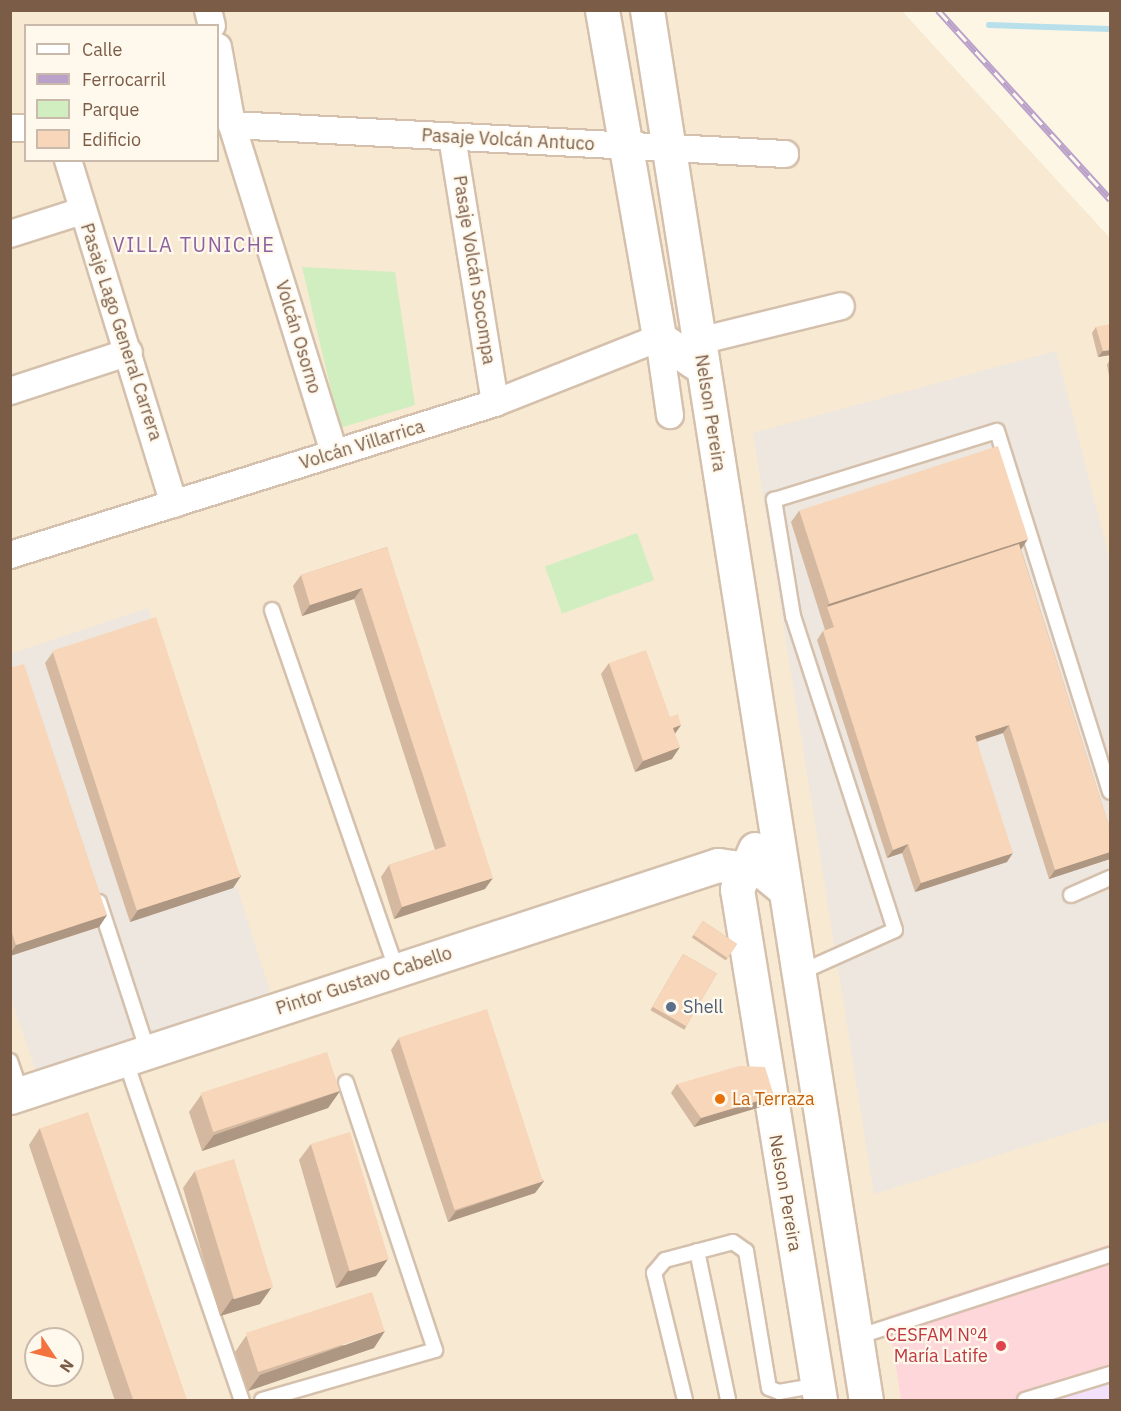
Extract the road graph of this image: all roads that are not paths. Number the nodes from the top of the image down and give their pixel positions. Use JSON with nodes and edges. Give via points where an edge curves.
{"nodes":[{"id":1,"x":602,"y":10,"type":"edge"},
{"id":2,"x":647,"y":10,"type":"edge"},
{"id":3,"x":219,"y":53,"type":"edge"},
{"id":4,"x":232,"y":125,"type":"junction"},
{"id":5,"x":452,"y":136,"type":"junction"},
{"id":6,"x":624,"y":146,"type":"junction"},
{"id":7,"x":668,"y":148,"type":"junction"},
{"id":8,"x":785,"y":154,"type":"dead end"},
{"id":9,"x":69,"y":162,"type":"edge"},
{"id":10,"x":82,"y":211,"type":"junction"},
{"id":11,"x":10,"y":234,"type":"edge"},
{"id":12,"x":841,"y":306,"type":"dead end"},
{"id":13,"x":659,"y":338,"type":"junction"},
{"id":14,"x":129,"y":352,"type":"junction"},
{"id":15,"x":701,"y":355,"type":"junction"},
{"id":16,"x":10,"y":391,"type":"edge"},
{"id":17,"x":495,"y":403,"type":"junction"},
{"id":18,"x":670,"y":416,"type":"dead end"},
{"id":19,"x":334,"y":453,"type":"junction"},
{"id":20,"x":174,"y":504,"type":"junction"},
{"id":21,"x":10,"y":555,"type":"edge"},
{"id":22,"x":272,"y":610,"type":"dead end"},
{"id":23,"x":1110,"y":792,"type":"edge"},
{"id":24,"x":771,"y":815,"type":"junction"},
{"id":25,"x":731,"y":866,"type":"junction"},
{"id":26,"x":1110,"y":878,"type":"edge"},
{"id":27,"x":94,"y":888,"type":"edge"},
{"id":28,"x":784,"y":889,"type":"junction"},
{"id":29,"x":1071,"y":895,"type":"dead end"},
{"id":30,"x":747,"y":956,"type":"junction"},
{"id":31,"x":794,"y":961,"type":"junction"},
{"id":32,"x":397,"y":970,"type":"junction"},
{"id":33,"x":805,"y":1016,"type":"junction"},
{"id":34,"x":755,"y":1018,"type":"junction"},
{"id":35,"x":136,"y":1056,"type":"junction"},
{"id":36,"x":10,"y":1061,"type":"edge"},
{"id":37,"x":346,"y":1082,"type":"dead end"},
{"id":38,"x":16,"y":1096,"type":"edge"},
{"id":39,"x":835,"y":1210,"type":"junction"},
{"id":40,"x":790,"y":1218,"type":"junction"},
{"id":41,"x":697,"y":1251,"type":"junction"},
{"id":42,"x":1110,"y":1255,"type":"edge"},
{"id":43,"x":855,"y":1338,"type":"junction"},
{"id":44,"x":1110,"y":1374,"type":"edge"},
{"id":45,"x":863,"y":1385,"type":"edge"},
{"id":46,"x":812,"y":1387,"type":"edge"},
{"id":47,"x":242,"y":1401,"type":"edge"},
{"id":48,"x":262,"y":1401,"type":"edge"},
{"id":49,"x":685,"y":1401,"type":"edge"},
{"id":50,"x":728,"y":1401,"type":"edge"},
{"id":51,"x":1025,"y":1401,"type":"edge"}],
"edges":[{"from":1,"to":6,"type":"street"},
{"from":2,"to":7,"type":"street","name":"Nelson Pereira"},
{"from":3,"to":4,"type":"street","name":"Volcán Osorno"},
{"from":4,"to":5,"type":"street","name":"Pasaje Volcán Antuco"},
{"from":4,"to":19,"type":"street","name":"Volcán Osorno"},
{"from":5,"to":6,"type":"street","name":"Pasaje Volcán Antuco"},
{"from":5,"to":17,"type":"street","name":"Pasaje Volcán Socompa"},
{"from":6,"to":7,"type":"street","name":"Pasaje Volcán Antuco"},
{"from":6,"to":13,"type":"street"},
{"from":7,"to":8,"type":"street","name":"Pasaje Volcán Antuco"},
{"from":7,"to":15,"type":"street","name":"Nelson Pereira"},
{"from":9,"to":10,"type":"street","name":"Pasaje Lago General Carrera"},
{"from":10,"to":11,"type":"street"},
{"from":10,"to":14,"type":"street","name":"Pasaje Lago General Carrera"},
{"from":12,"to":15,"type":"street"},
{"from":13,"to":15,"type":"street"},
{"from":13,"to":17,"type":"street","name":"Volcán Villarrica"},
{"from":13,"to":18,"type":"street"},
{"from":14,"to":16,"type":"street"},
{"from":14,"to":20,"type":"street","name":"Pasaje Lago General Carrera"},
{"from":15,"to":24,"type":"street","name":"Nelson Pereira"},
{"from":17,"to":19,"type":"street","name":"Volcán Villarrica"},
{"from":19,"to":20,"type":"street","name":"Volcán Villarrica"},
{"from":20,"to":21,"type":"street","name":"Volcán Villarrica"},
{"from":22,"to":32,"type":"lane"},
{"from":23,"to":31,"type":"lane","via":[[997,431],[774,500],[793,616],[895,930]]},
{"from":24,"to":25,"type":"street","name":"Nelson Pereira"},
{"from":24,"to":28,"type":"street","name":"Nelson Pereira"},
{"from":25,"to":28,"type":"street","via":[[766,872]]},
{"from":25,"to":30,"type":"street","name":"Nelson Pereira"},
{"from":25,"to":32,"type":"street","name":"Pintor Gustavo Cabello"},
{"from":26,"to":29,"type":"lane"},
{"from":27,"to":35,"type":"lane"},
{"from":28,"to":31,"type":"street","name":"Nelson Pereira"},
{"from":30,"to":31,"type":"street","via":[[774,963]]},
{"from":30,"to":34,"type":"street","name":"Nelson Pereira"},
{"from":31,"to":33,"type":"street","name":"Nelson Pereira"},
{"from":32,"to":35,"type":"street","name":"Pintor Gustavo Cabello"},
{"from":33,"to":34,"type":"street","via":[[778,1003]]},
{"from":33,"to":39,"type":"street","name":"Nelson Pereira"},
{"from":34,"to":40,"type":"street","name":"Nelson Pereira"},
{"from":35,"to":38,"type":"street","name":"Pintor Gustavo Cabello"},
{"from":35,"to":47,"type":"lane"},
{"from":36,"to":38,"type":"lane"},
{"from":37,"to":48,"type":"lane","via":[[435,1350]]},
{"from":39,"to":40,"type":"street"},
{"from":39,"to":43,"type":"street","name":"Nelson Pereira"},
{"from":40,"to":46,"type":"street","name":"Nelson Pereira"},
{"from":41,"to":46,"type":"lane","via":[[733,1242],[746,1251],[770,1388]]},
{"from":41,"to":49,"type":"lane","via":[[665,1260],[654,1273]]},
{"from":41,"to":50,"type":"lane"},
{"from":42,"to":43,"type":"lane"},
{"from":43,"to":45,"type":"street","name":"Nelson Pereira"},
{"from":44,"to":51,"type":"lane"},
{"from":45,"to":46,"type":"street"}]}
